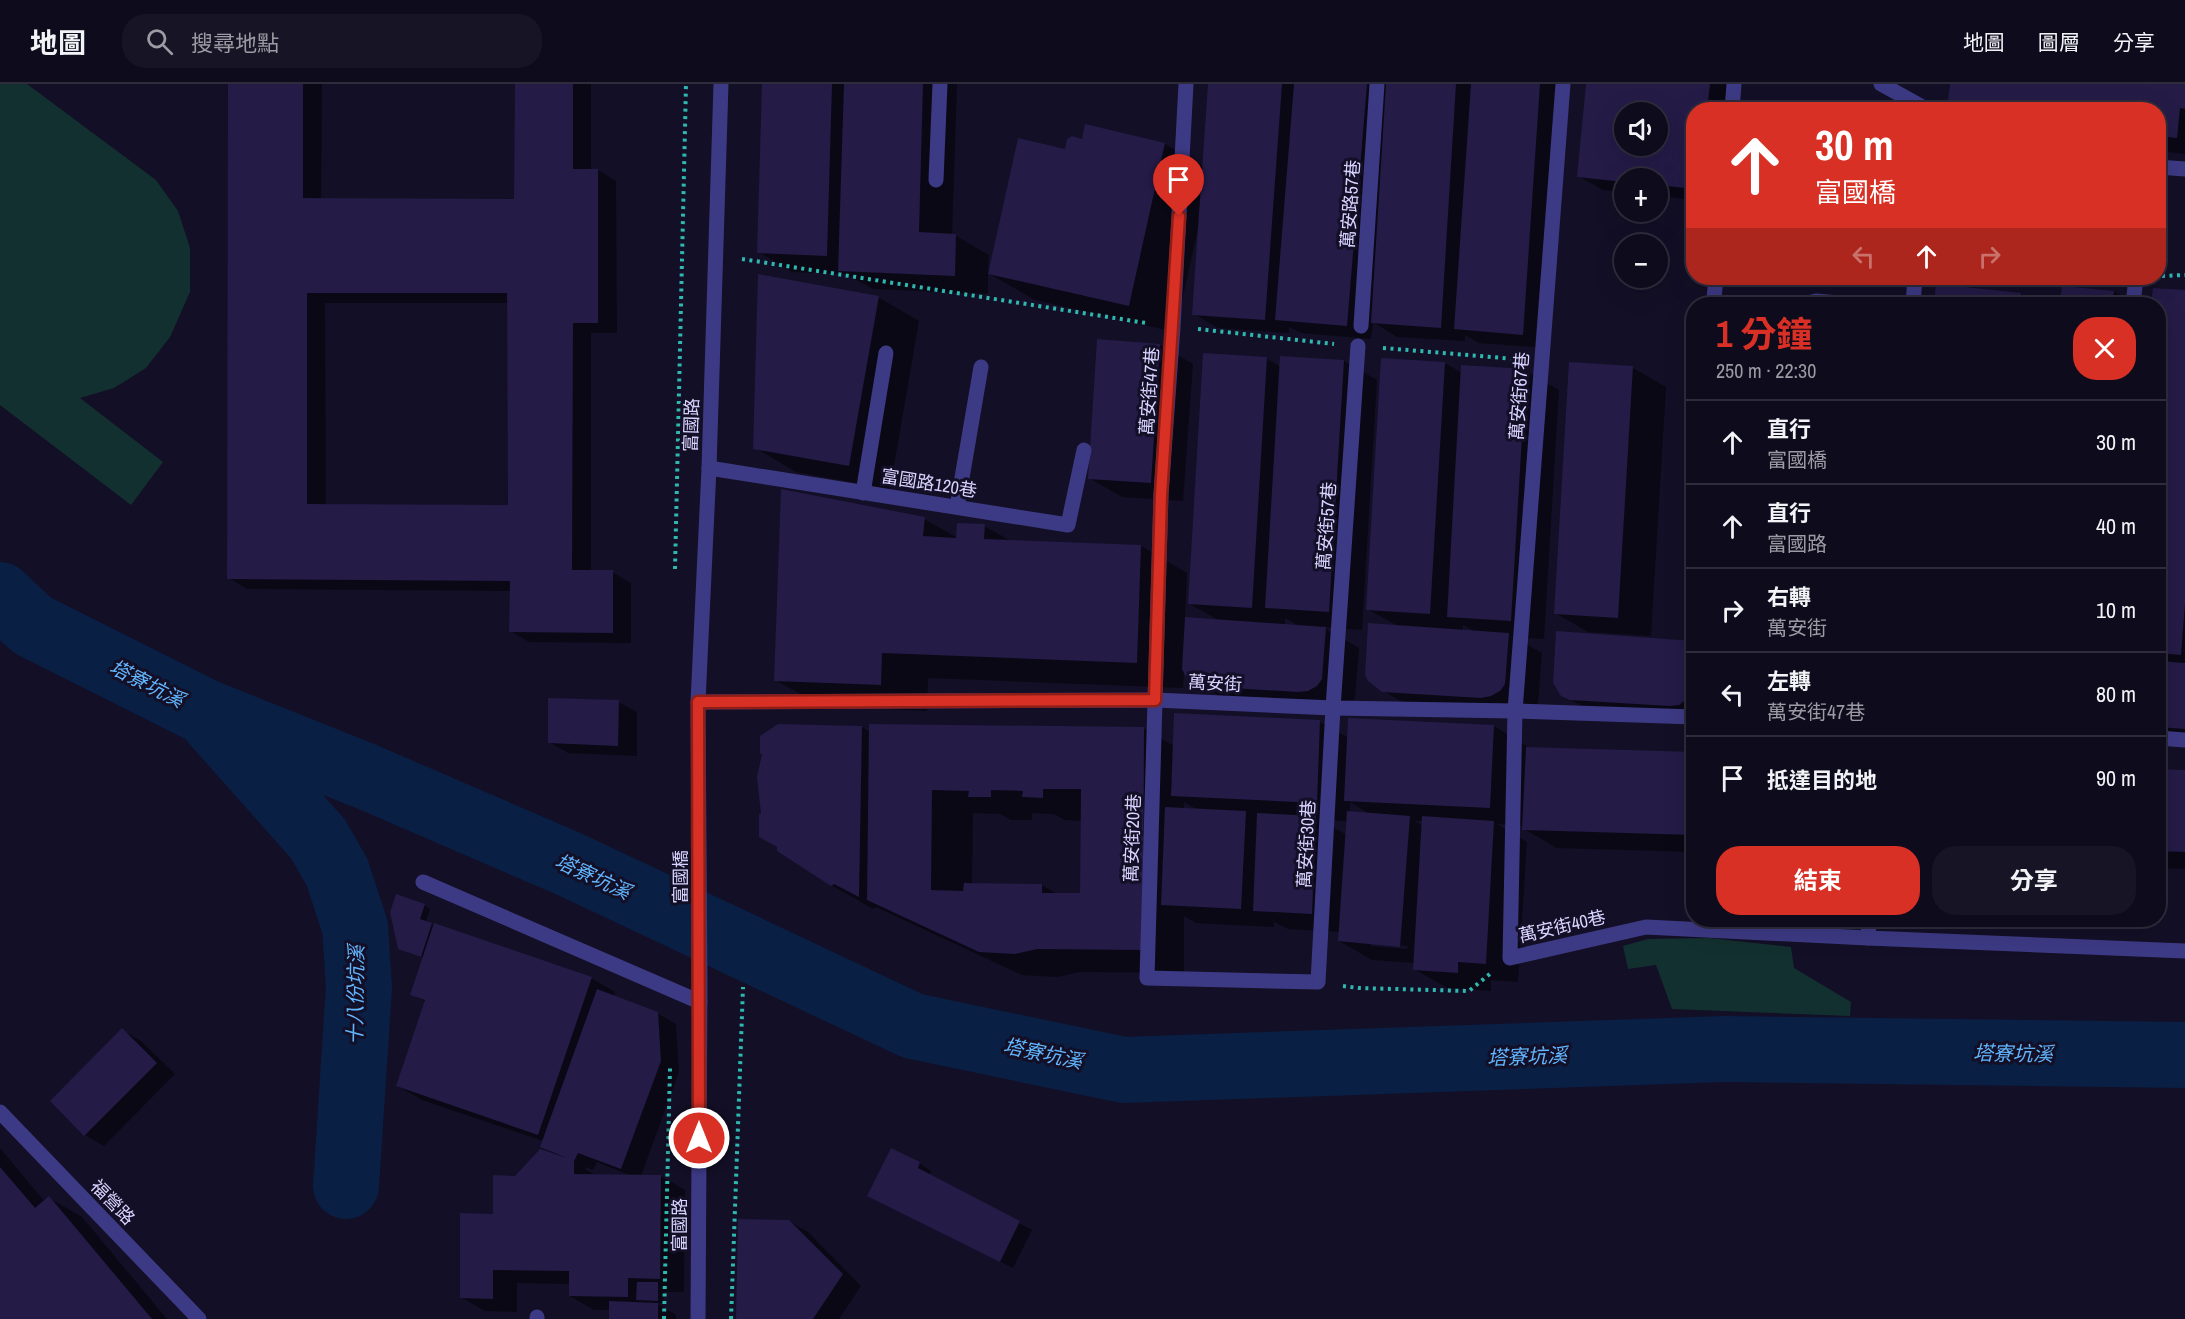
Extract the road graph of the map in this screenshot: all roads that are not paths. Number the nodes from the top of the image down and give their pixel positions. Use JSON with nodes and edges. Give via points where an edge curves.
{"nodes":[{"id":1,"x":721,"y":84,"type":"edge"},
{"id":2,"x":940,"y":84,"type":"edge"},
{"id":3,"x":1186,"y":84,"type":"edge"},
{"id":4,"x":1377,"y":84,"type":"edge"},
{"id":5,"x":1563,"y":84,"type":"edge"},
{"id":6,"x":1734,"y":84,"type":"edge"},
{"id":7,"x":1881,"y":84,"type":"edge"},
{"id":8,"x":1733,"y":102,"type":"edge"},
{"id":9,"x":1914,"y":102,"type":"edge"},
{"id":10,"x":2166,"y":168,"type":"edge"},
{"id":11,"x":2185,"y":169,"type":"edge"},
{"id":12,"x":936,"y":180,"type":"dead end"},
{"id":13,"x":1361,"y":326,"type":"dead end"},
{"id":14,"x":1358,"y":346,"type":"dead end"},
{"id":15,"x":886,"y":353,"type":"dead end"},
{"id":16,"x":981,"y":367,"type":"dead end"},
{"id":17,"x":1084,"y":450,"type":"dead end"},
{"id":18,"x":709,"y":468,"type":"junction"},
{"id":19,"x":863,"y":492,"type":"junction"},
{"id":20,"x":957,"y":507,"type":"junction"},
{"id":21,"x":1155,"y":700,"type":"junction"},
{"id":22,"x":698,"y":702,"type":"junction"},
{"id":23,"x":1333,"y":708,"type":"junction"},
{"id":24,"x":1515,"y":711,"type":"junction"},
{"id":25,"x":1686,"y":717,"type":"edge"},
{"id":26,"x":2166,"y":739,"type":"edge"},
{"id":27,"x":2185,"y":740,"type":"edge"},
{"id":28,"x":698,"y":768,"type":"joint"},
{"id":29,"x":423,"y":882,"type":"dead end"},
{"id":30,"x":1869,"y":927,"type":"edge"},
{"id":31,"x":1868,"y":938,"type":"junction"},
{"id":32,"x":2185,"y":951,"type":"edge"},
{"id":33,"x":1318,"y":982,"type":"joint"},
{"id":34,"x":700,"y":994,"type":"junction"},
{"id":35,"x":0,"y":1112,"type":"edge"},
{"id":36,"x":199,"y":1319,"type":"edge"},
{"id":37,"x":698,"y":1319,"type":"edge"}],
"edges":[{"from":1,"to":18,"type":"street","name":"富國路"},
{"from":2,"to":12,"type":"street"},
{"from":3,"to":21,"type":"street","name":"萬安街47巷","via":[[1161,495]]},
{"from":4,"to":13,"type":"street","name":"萬安路57巷"},
{"from":5,"to":24,"type":"street","name":"萬安街67巷"},
{"from":6,"to":8,"type":"street"},
{"from":7,"to":9,"type":"street"},
{"from":10,"to":11,"type":"street"},
{"from":14,"to":23,"type":"street","name":"萬安街57巷"},
{"from":15,"to":19,"type":"street"},
{"from":16,"to":20,"type":"street"},
{"from":17,"to":20,"type":"street","name":"富國路120巷","via":[[1068,525]]},
{"from":18,"to":19,"type":"street","name":"富國路120巷"},
{"from":18,"to":22,"type":"street","name":"富國路"},
{"from":19,"to":20,"type":"street","name":"富國路120巷"},
{"from":21,"to":22,"type":"street","name":"萬安街"},
{"from":21,"to":23,"type":"street","name":"萬安街"},
{"from":21,"to":33,"type":"street","name":"萬安街20巷","via":[[1147,978]]},
{"from":22,"to":28,"type":"street","name":"富國路"},
{"from":23,"to":24,"type":"street","name":"萬安街"},
{"from":23,"to":33,"type":"street","name":"萬安街30巷"},
{"from":24,"to":25,"type":"street","name":"萬安街"},
{"from":24,"to":31,"type":"street","name":"萬安街40巷","via":[[1510,958],[1646,927]]},
{"from":26,"to":27,"type":"street"},
{"from":28,"to":34,"type":"street","name":"富國橋"},
{"from":29,"to":34,"type":"street"},
{"from":30,"to":31,"type":"street"},
{"from":31,"to":32,"type":"street","name":"萬安街40巷"},
{"from":34,"to":37,"type":"street","name":"富國路"},
{"from":35,"to":36,"type":"street","name":"福營路"}]}
